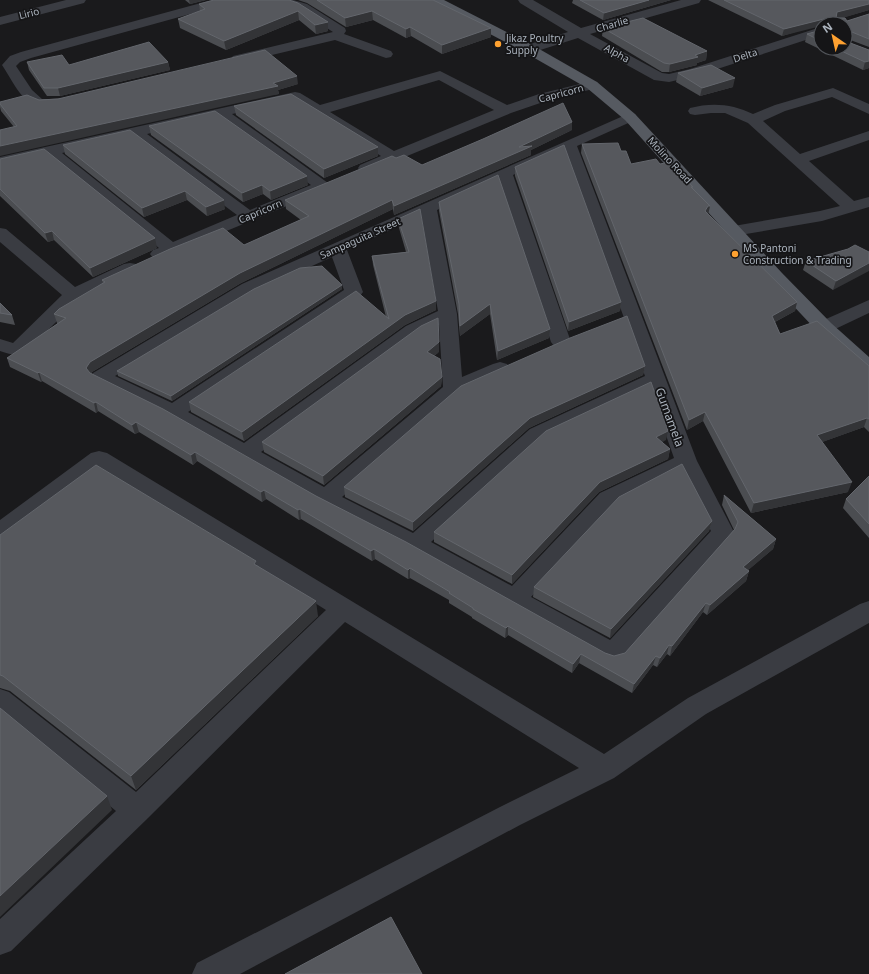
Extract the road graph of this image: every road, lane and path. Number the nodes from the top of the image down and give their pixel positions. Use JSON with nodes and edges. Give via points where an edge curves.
{"nodes":[{"id":1,"x":80,"y":0,"type":"edge"},
{"id":2,"x":226,"y":0,"type":"edge"},
{"id":3,"x":280,"y":0,"type":"edge"},
{"id":4,"x":435,"y":0,"type":"edge"},
{"id":5,"x":524,"y":0,"type":"edge"},
{"id":6,"x":695,"y":0,"type":"edge"},
{"id":7,"x":0,"y":21,"type":"edge"},
{"id":8,"x":579,"y":33,"type":"junction"},
{"id":9,"x":813,"y":34,"type":"edge"},
{"id":10,"x":336,"y":36,"type":"junction"},
{"id":11,"x":529,"y":49,"type":"junction"},
{"id":12,"x":386,"y":54,"type":"dead end"},
{"id":13,"x":228,"y":62,"type":"edge"},
{"id":14,"x":669,"y":78,"type":"joint"},
{"id":15,"x":592,"y":85,"type":"junction"},
{"id":16,"x":69,"y":99,"type":"edge"},
{"id":17,"x":320,"y":110,"type":"junction"},
{"id":18,"x":506,"y":110,"type":"junction"},
{"id":19,"x":869,"y":110,"type":"edge"},
{"id":20,"x":695,"y":111,"type":"dead end"},
{"id":21,"x":219,"y":112,"type":"junction"},
{"id":22,"x":630,"y":117,"type":"junction"},
{"id":23,"x":753,"y":120,"type":"junction"},
{"id":24,"x":135,"y":132,"type":"junction"},
{"id":25,"x":869,"y":135,"type":"edge"},
{"id":26,"x":569,"y":144,"type":"junction"},
{"id":27,"x":50,"y":151,"type":"junction"},
{"id":28,"x":394,"y":157,"type":"junction"},
{"id":29,"x":798,"y":160,"type":"junction"},
{"id":30,"x":0,"y":162,"type":"edge"},
{"id":31,"x":504,"y":173,"type":"junction"},
{"id":32,"x":336,"y":180,"type":"junction"},
{"id":33,"x":869,"y":202,"type":"edge"},
{"id":34,"x":428,"y":207,"type":"junction"},
{"id":35,"x":852,"y":208,"type":"junction"},
{"id":36,"x":248,"y":216,"type":"junction"},
{"id":37,"x":734,"y":230,"type":"junction"},
{"id":38,"x":0,"y":233,"type":"edge"},
{"id":39,"x":337,"y":248,"type":"junction"},
{"id":40,"x":171,"y":249,"type":"junction"},
{"id":41,"x":73,"y":295,"type":"junction"},
{"id":42,"x":869,"y":306,"type":"edge"},
{"id":43,"x":448,"y":314,"type":"junction"},
{"id":44,"x":824,"y":327,"type":"junction"},
{"id":45,"x":561,"y":342,"type":"edge"},
{"id":46,"x":8,"y":348,"type":"edge"},
{"id":47,"x":518,"y":361,"type":"edge"},
{"id":48,"x":869,"y":367,"type":"edge"},
{"id":49,"x":656,"y":379,"type":"junction"},
{"id":50,"x":453,"y":389,"type":"junction"},
{"id":51,"x":173,"y":412,"type":"junction"},
{"id":52,"x":246,"y":452,"type":"junction"},
{"id":53,"x":686,"y":461,"type":"junction"},
{"id":54,"x":326,"y":498,"type":"junction"},
{"id":55,"x":0,"y":532,"type":"edge"},
{"id":56,"x":415,"y":544,"type":"junction"},
{"id":57,"x":514,"y":600,"type":"junction"},
{"id":58,"x":343,"y":608,"type":"junction"},
{"id":59,"x":869,"y":611,"type":"edge"},
{"id":60,"x":0,"y":700,"type":"edge"},
{"id":61,"x":604,"y":769,"type":"junction"},
{"id":62,"x":137,"y":810,"type":"junction"},
{"id":63,"x":0,"y":940,"type":"edge"},
{"id":64,"x":208,"y":974,"type":"edge"}],
"edges":[{"from":1,"to":7,"type":"street","name":"Lirio"},
{"from":2,"to":16,"type":"street","via":[[26,55],[9,65],[27,92],[39,103]]},
{"from":3,"to":10,"type":"street","via":[[303,7],[340,31]]},
{"from":4,"to":11,"type":"main road","name":"Molino Road"},
{"from":5,"to":8,"type":"street","name":"Alpha"},
{"from":6,"to":8,"type":"street","name":"Charlie"},
{"from":8,"to":11,"type":"street","name":"Charlie"},
{"from":8,"to":14,"type":"street","name":"Alpha","via":[[659,77]]},
{"from":9,"to":14,"type":"street","name":"Delta"},
{"from":10,"to":12,"type":"street"},
{"from":10,"to":13,"type":"street"},
{"from":11,"to":15,"type":"main road","name":"Molino Road"},
{"from":15,"to":18,"type":"street","name":"Capricorn"},
{"from":15,"to":22,"type":"main road","name":"Molino Road"},
{"from":17,"to":18,"type":"street","via":[[440,75]]},
{"from":17,"to":21,"type":"street","via":[[295,96]]},
{"from":17,"to":28,"type":"street"},
{"from":18,"to":28,"type":"street","name":"Capricorn"},
{"from":19,"to":23,"type":"street","via":[[833,92],[780,108]]},
{"from":20,"to":23,"type":"street","via":[[725,108]]},
{"from":21,"to":24,"type":"street"},
{"from":21,"to":32,"type":"street"},
{"from":22,"to":26,"type":"street","name":"Sampaguita Street"},
{"from":22,"to":37,"type":"main road","name":"Molino Road"},
{"from":23,"to":29,"type":"street"},
{"from":24,"to":27,"type":"street"},
{"from":24,"to":36,"type":"street"},
{"from":25,"to":29,"type":"street"},
{"from":26,"to":31,"type":"street","name":"Sampaguita Street"},
{"from":26,"to":49,"type":"street","name":"Gumamela","via":[[624,317]]},
{"from":27,"to":30,"type":"street"},
{"from":27,"to":40,"type":"street"},
{"from":28,"to":32,"type":"street","name":"Capricorn"},
{"from":29,"to":35,"type":"street"},
{"from":31,"to":34,"type":"street","name":"Sampaguita Street"},
{"from":31,"to":45,"type":"street"},
{"from":32,"to":36,"type":"street","name":"Capricorn"},
{"from":33,"to":35,"type":"street"},
{"from":34,"to":39,"type":"street","name":"Sampaguita Street"},
{"from":34,"to":43,"type":"street"},
{"from":35,"to":37,"type":"street","via":[[822,216]]},
{"from":36,"to":40,"type":"street","name":"Capricorn"},
{"from":37,"to":44,"type":"main road","name":"Molino Road"},
{"from":38,"to":41,"type":"street"},
{"from":39,"to":51,"type":"street","via":[[354,292]]},
{"from":39,"to":51,"type":"street","name":"Sampaguita Street","via":[[248,288],[100,377]]},
{"from":40,"to":41,"type":"street","name":"Capricorn"},
{"from":41,"to":46,"type":"street","name":"Capricorn"},
{"from":42,"to":44,"type":"street"},
{"from":43,"to":50,"type":"street"},
{"from":43,"to":52,"type":"street","via":[[413,330]]},
{"from":44,"to":48,"type":"main road","name":"Molino Road"},
{"from":47,"to":50,"type":"street"},
{"from":49,"to":53,"type":"street","name":"Gumamela"},
{"from":49,"to":56,"type":"street","via":[[536,434]]},
{"from":50,"to":54,"type":"street"},
{"from":51,"to":52,"type":"street"},
{"from":52,"to":54,"type":"street"},
{"from":53,"to":57,"type":"street","via":[[608,499]]},
{"from":53,"to":57,"type":"street","name":"Gumamela","via":[[723,532],[613,654]]},
{"from":54,"to":56,"type":"street"},
{"from":55,"to":58,"type":"street","via":[[99,458]]},
{"from":56,"to":57,"type":"street"},
{"from":58,"to":61,"type":"street"},
{"from":58,"to":62,"type":"street"},
{"from":59,"to":61,"type":"street","via":[[697,706]]},
{"from":60,"to":62,"type":"street"},
{"from":61,"to":64,"type":"street"},
{"from":62,"to":63,"type":"street"}]}
